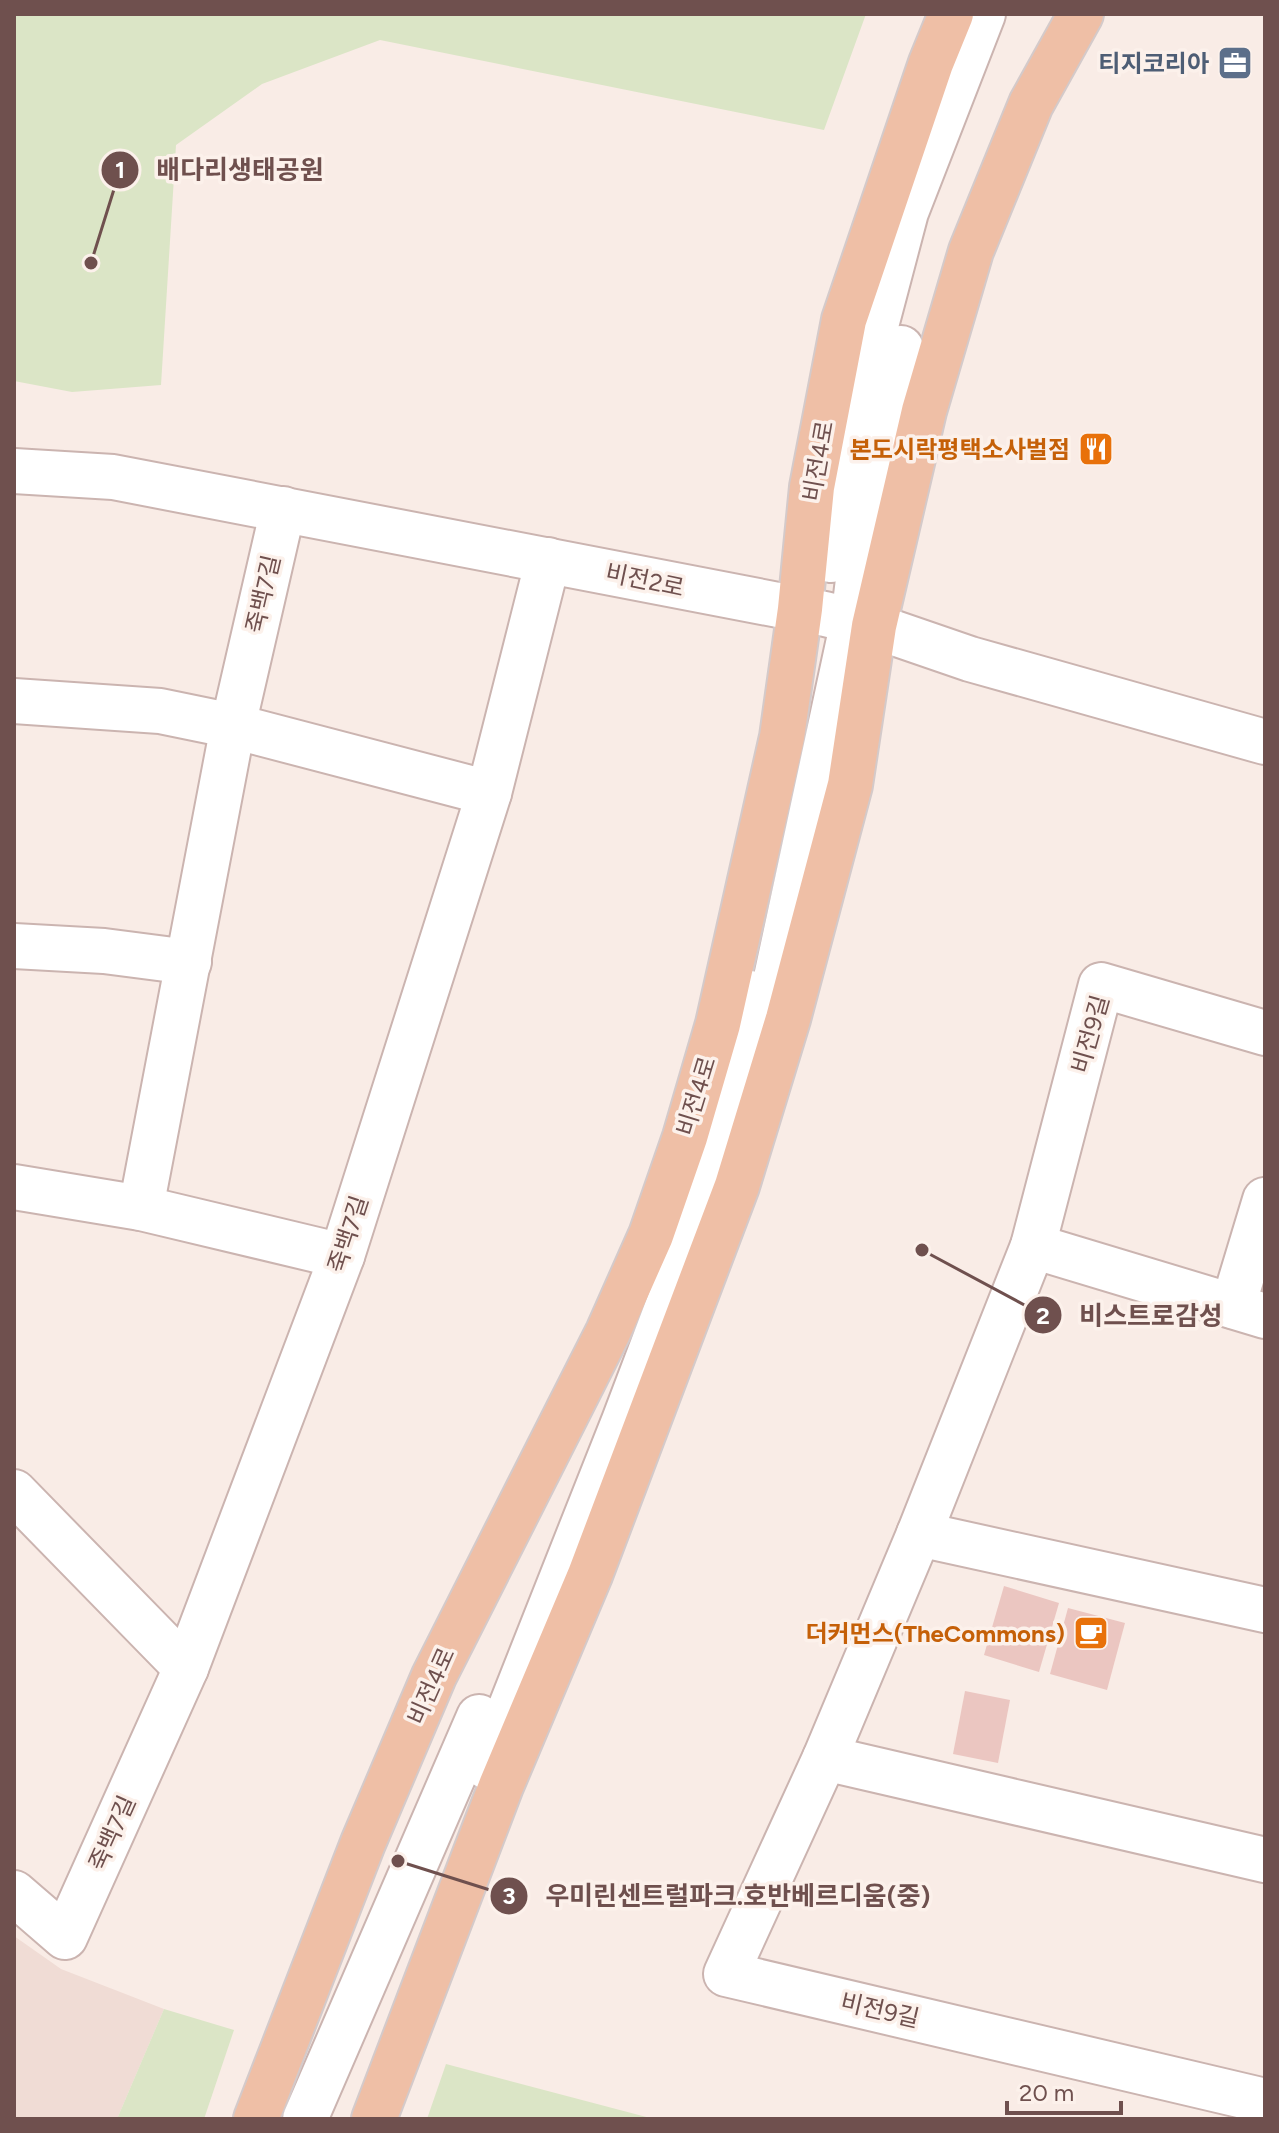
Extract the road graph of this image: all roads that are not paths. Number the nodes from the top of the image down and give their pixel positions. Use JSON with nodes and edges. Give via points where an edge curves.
{"nodes":[{"id":1,"x":951,"y":14,"type":"edge"},
{"id":2,"x":983,"y":14,"type":"edge"},
{"id":3,"x":1013,"y":14,"type":"edge"},
{"id":4,"x":1081,"y":14,"type":"edge"},
{"id":5,"x":14,"y":471,"type":"edge"},
{"id":6,"x":283,"y":509,"type":"junction"},
{"id":7,"x":548,"y":560,"type":"junction"},
{"id":8,"x":838,"y":617,"type":"junction"},
{"id":9,"x":14,"y":701,"type":"edge"},
{"id":10,"x":233,"y":726,"type":"junction"},
{"id":11,"x":1265,"y":742,"type":"edge"},
{"id":12,"x":490,"y":787,"type":"junction"},
{"id":13,"x":14,"y":946,"type":"edge"},
{"id":14,"x":189,"y":962,"type":"junction"},
{"id":15,"x":1265,"y":1033,"type":"edge"},
{"id":16,"x":14,"y":1187,"type":"edge"},
{"id":17,"x":1265,"y":1200,"type":"edge"},
{"id":18,"x":141,"y":1208,"type":"junction"},
{"id":19,"x":651,"y":1235,"type":"junction"},
{"id":20,"x":1033,"y":1246,"type":"junction"},
{"id":21,"x":342,"y":1256,"type":"junction"},
{"id":22,"x":647,"y":1289,"type":"junction"},
{"id":23,"x":1249,"y":1311,"type":"edge"},
{"id":24,"x":14,"y":1492,"type":"edge"},
{"id":25,"x":919,"y":1534,"type":"junction"},
{"id":26,"x":1265,"y":1610,"type":"edge"},
{"id":27,"x":186,"y":1668,"type":"junction"},
{"id":28,"x":539,"y":1696,"type":"junction"},
{"id":29,"x":825,"y":1758,"type":"junction"},
{"id":30,"x":475,"y":1795,"type":"junction"},
{"id":31,"x":1265,"y":1860,"type":"edge"},
{"id":32,"x":14,"y":1893,"type":"edge"},
{"id":33,"x":1265,"y":2101,"type":"edge"},
{"id":34,"x":256,"y":2119,"type":"edge"},
{"id":35,"x":305,"y":2119,"type":"edge"},
{"id":36,"x":329,"y":2119,"type":"edge"},
{"id":37,"x":374,"y":2119,"type":"edge"}],
"edges":[{"from":1,"to":8,"type":"main road","name":"비전4로","via":[[844,320],[812,487]]},
{"from":2,"to":8,"type":"street","via":[[906,212],[840,462]]},
{"from":3,"to":8,"type":"street","via":[[986,68],[930,225]]},
{"from":4,"to":8,"type":"main road","name":"비전4로","via":[[1031,104],[971,251],[924,411]]},
{"from":5,"to":6,"type":"street","name":"비전2로","via":[[113,477]]},
{"from":6,"to":7,"type":"street","name":"비전2로"},
{"from":6,"to":10,"type":"street","name":"죽백7길"},
{"from":7,"to":8,"type":"street","name":"비전2로"},
{"from":7,"to":12,"type":"street","name":"죽백7길"},
{"from":8,"to":11,"type":"street","name":"비전2로"},
{"from":8,"to":19,"type":"main road","name":"비전4로","via":[[782,737],[718,1024]]},
{"from":8,"to":22,"type":"street","via":[[793,826],[731,1064]]},
{"from":8,"to":28,"type":"main road","name":"비전4로","via":[[850,785],[788,1019],[737,1186]]},
{"from":8,"to":30,"type":"street","via":[[755,1073]]},
{"from":9,"to":10,"type":"street","via":[[160,711]]},
{"from":10,"to":12,"type":"street"},
{"from":10,"to":14,"type":"street","name":"죽백7길"},
{"from":12,"to":21,"type":"street","name":"죽백7길"},
{"from":13,"to":14,"type":"street"},
{"from":14,"to":18,"type":"street"},
{"from":15,"to":20,"type":"street","name":"비전9길","via":[[1101,985]]},
{"from":16,"to":18,"type":"street"},
{"from":17,"to":23,"type":"street"},
{"from":18,"to":21,"type":"street"},
{"from":19,"to":22,"type":"street"},
{"from":19,"to":34,"type":"main road","name":"비전4로","via":[[608,1332],[434,1676]]},
{"from":20,"to":23,"type":"street"},
{"from":20,"to":25,"type":"street","name":"비전9길"},
{"from":21,"to":27,"type":"street","name":"죽백7길"},
{"from":22,"to":35,"type":"street","via":[[633,1343],[528,1602]]},
{"from":24,"to":27,"type":"street"},
{"from":25,"to":26,"type":"street"},
{"from":25,"to":29,"type":"street","name":"비전9길"},
{"from":27,"to":32,"type":"street","name":"죽백7길","via":[[65,1937]]},
{"from":28,"to":30,"type":"street"},
{"from":28,"to":37,"type":"main road","name":"비전4로"},
{"from":29,"to":31,"type":"street"},
{"from":29,"to":33,"type":"street","name":"비전9길","via":[[726,1974]]},
{"from":30,"to":36,"type":"street"}]}
